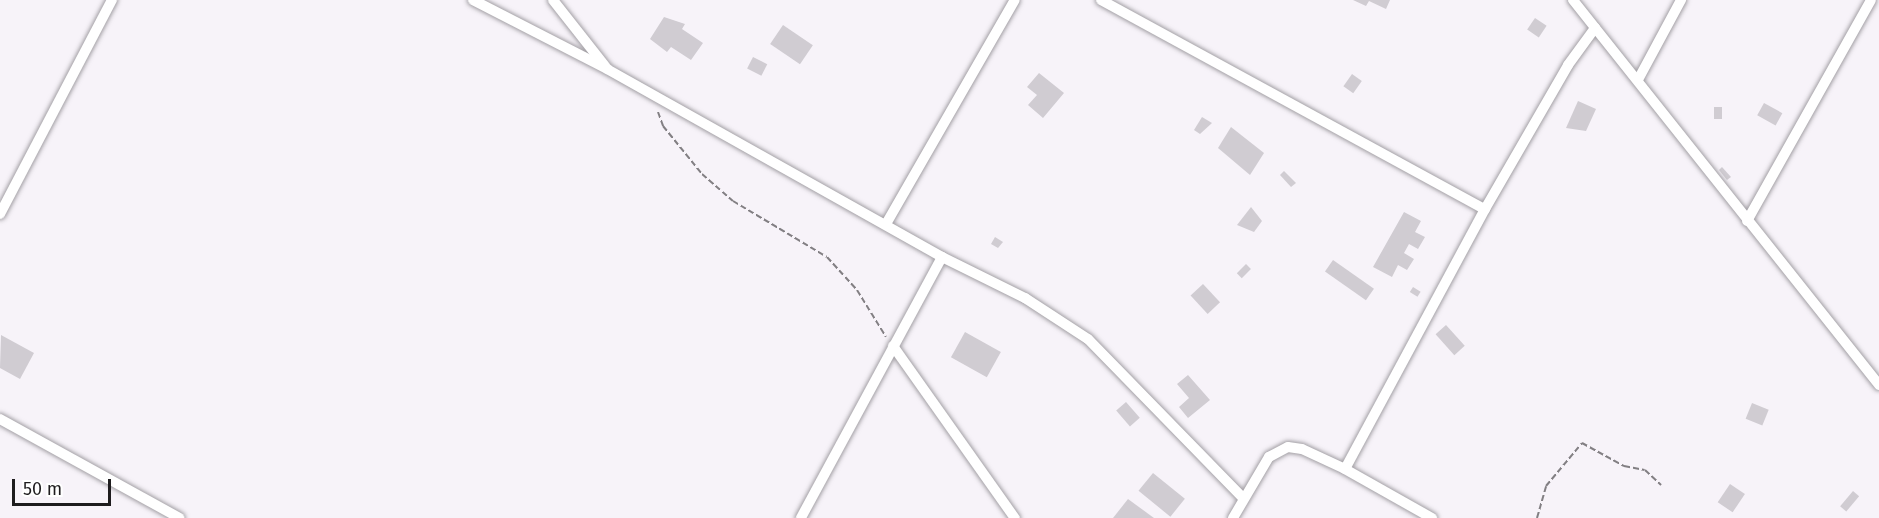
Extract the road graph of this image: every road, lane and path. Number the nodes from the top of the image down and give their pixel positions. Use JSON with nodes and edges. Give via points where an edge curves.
{"nodes":[{"id":1,"x":112,"y":0,"type":"edge"},
{"id":2,"x":473,"y":0,"type":"edge"},
{"id":3,"x":553,"y":0,"type":"edge"},
{"id":4,"x":1016,"y":0,"type":"edge"},
{"id":5,"x":1101,"y":0,"type":"edge"},
{"id":6,"x":1573,"y":0,"type":"edge"},
{"id":7,"x":1681,"y":0,"type":"edge"},
{"id":8,"x":1871,"y":0,"type":"edge"},
{"id":9,"x":1595,"y":28,"type":"junction"},
{"id":10,"x":607,"y":69,"type":"junction"},
{"id":11,"x":1639,"y":78,"type":"junction"},
{"id":12,"x":651,"y":96,"type":"junction"},
{"id":13,"x":1485,"y":209,"type":"junction"},
{"id":14,"x":0,"y":214,"type":"edge"},
{"id":15,"x":1747,"y":221,"type":"junction"},
{"id":16,"x":886,"y":224,"type":"junction"},
{"id":17,"x":942,"y":257,"type":"junction"},
{"id":18,"x":893,"y":346,"type":"junction"},
{"id":19,"x":1879,"y":385,"type":"edge"},
{"id":20,"x":0,"y":419,"type":"edge"},
{"id":21,"x":1346,"y":469,"type":"junction"},
{"id":22,"x":1661,"y":485,"type":"dead end"},
{"id":23,"x":1243,"y":498,"type":"junction"},
{"id":24,"x":180,"y":518,"type":"edge"},
{"id":25,"x":801,"y":518,"type":"edge"},
{"id":26,"x":1015,"y":518,"type":"edge"},
{"id":27,"x":1233,"y":518,"type":"edge"},
{"id":28,"x":1432,"y":518,"type":"edge"},
{"id":29,"x":1537,"y":518,"type":"edge"}],
"edges":[{"from":1,"to":14,"type":"street"},
{"from":2,"to":10,"type":"street"},
{"from":3,"to":10,"type":"street"},
{"from":4,"to":16,"type":"street"},
{"from":5,"to":13,"type":"street"},
{"from":6,"to":9,"type":"street"},
{"from":7,"to":11,"type":"street"},
{"from":8,"to":15,"type":"street"},
{"from":9,"to":11,"type":"street"},
{"from":9,"to":13,"type":"street","via":[[1568,65]]},
{"from":10,"to":12,"type":"street"},
{"from":11,"to":15,"type":"street"},
{"from":12,"to":16,"type":"street"},
{"from":12,"to":18,"type":"path","via":[[663,126],[702,174],[733,201],[827,257],[857,290],[870,317]]},
{"from":13,"to":21,"type":"street"},
{"from":15,"to":19,"type":"street"},
{"from":16,"to":17,"type":"street"},
{"from":17,"to":18,"type":"street"},
{"from":17,"to":23,"type":"street","via":[[1025,298],[1088,339]]},
{"from":18,"to":25,"type":"street"},
{"from":18,"to":26,"type":"street"},
{"from":20,"to":24,"type":"street"},
{"from":21,"to":23,"type":"street","via":[[1302,449],[1276,450]]},
{"from":21,"to":28,"type":"street"},
{"from":22,"to":29,"type":"path","via":[[1646,470],[1624,466],[1582,443],[1546,486]]},
{"from":23,"to":27,"type":"street"}]}
